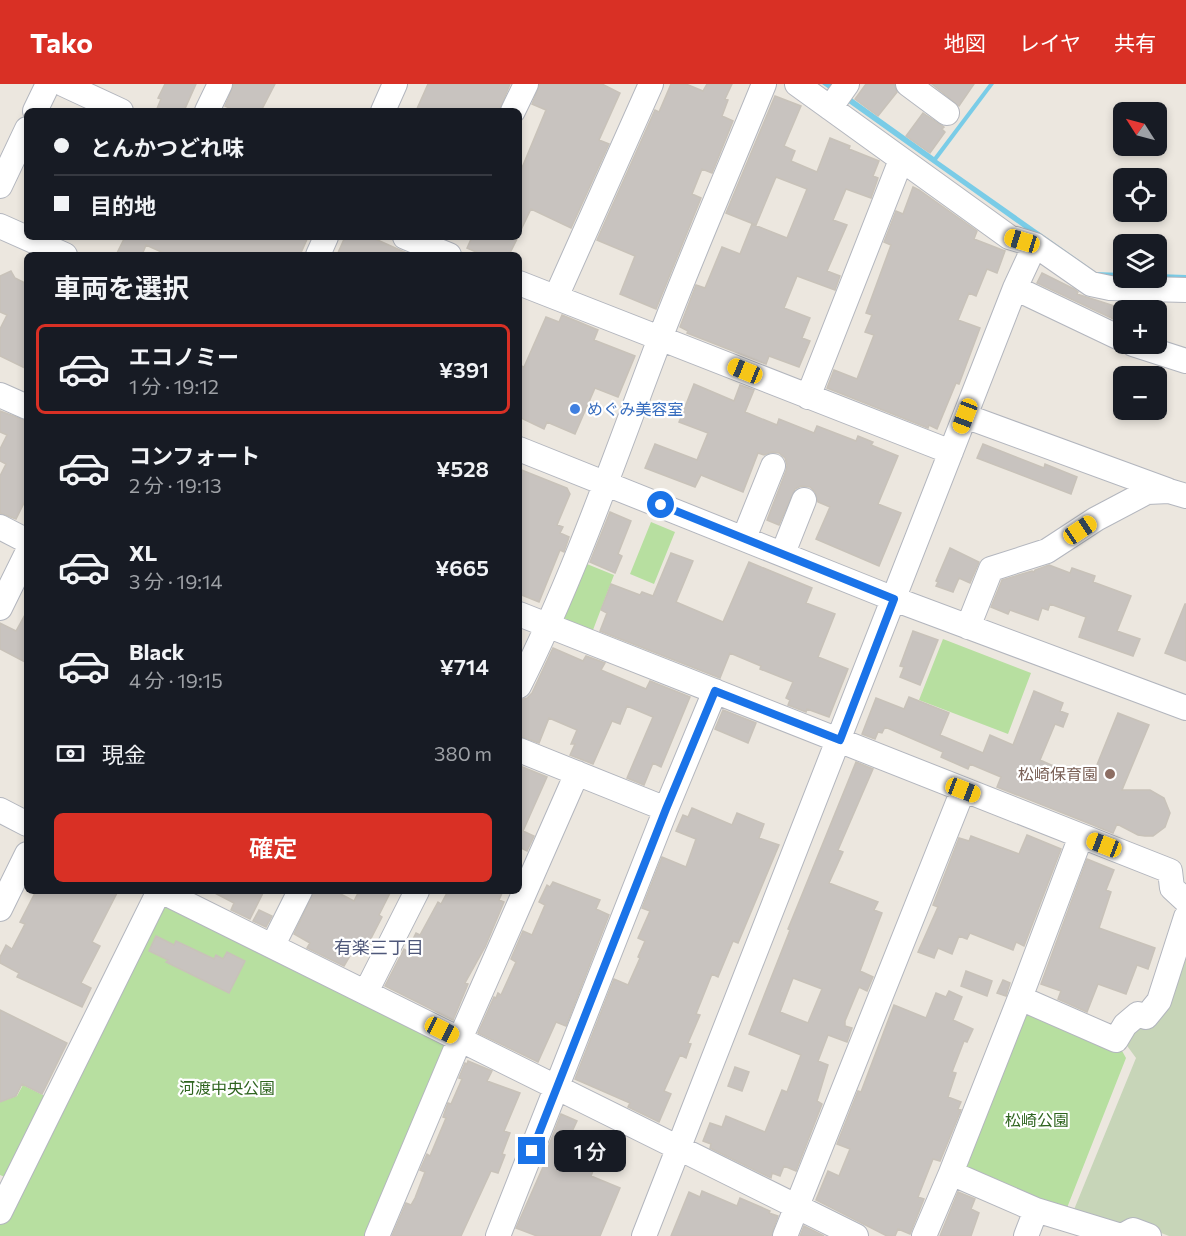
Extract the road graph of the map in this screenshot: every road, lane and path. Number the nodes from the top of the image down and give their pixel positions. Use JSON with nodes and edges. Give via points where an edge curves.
{"nodes":[{"id":1,"x":48,"y":84,"type":"edge"},
{"id":2,"x":63,"y":84,"type":"edge"},
{"id":3,"x":220,"y":84,"type":"edge"},
{"id":4,"x":395,"y":84,"type":"edge"},
{"id":5,"x":526,"y":84,"type":"edge"},
{"id":6,"x":651,"y":84,"type":"edge"},
{"id":7,"x":764,"y":84,"type":"edge"},
{"id":8,"x":797,"y":84,"type":"edge"},
{"id":9,"x":847,"y":84,"type":"edge"},
{"id":10,"x":908,"y":84,"type":"edge"},
{"id":11,"x":36,"y":108,"type":"edge"},
{"id":12,"x":115,"y":108,"type":"edge"},
{"id":13,"x":208,"y":108,"type":"edge"},
{"id":14,"x":384,"y":108,"type":"edge"},
{"id":15,"x":514,"y":108,"type":"edge"},
{"id":16,"x":830,"y":108,"type":"junction"},
{"id":17,"x":947,"y":113,"type":"dead end"},
{"id":18,"x":24,"y":135,"type":"edge"},
{"id":19,"x":901,"y":160,"type":"junction"},
{"id":20,"x":0,"y":186,"type":"edge"},
{"id":21,"x":0,"y":226,"type":"edge"},
{"id":22,"x":24,"y":237,"type":"edge"},
{"id":23,"x":31,"y":240,"type":"edge"},
{"id":24,"x":412,"y":240,"type":"edge"},
{"id":25,"x":1035,"y":245,"type":"junction"},
{"id":26,"x":58,"y":252,"type":"edge"},
{"id":27,"x":442,"y":252,"type":"edge"},
{"id":28,"x":522,"y":284,"type":"edge"},
{"id":29,"x":1015,"y":288,"type":"junction"},
{"id":30,"x":1186,"y":290,"type":"edge"},
{"id":31,"x":556,"y":297,"type":"junction"},
{"id":32,"x":1113,"y":335,"type":"edge"},
{"id":33,"x":661,"y":338,"type":"junction"},
{"id":34,"x":1164,"y":354,"type":"edge"},
{"id":35,"x":1186,"y":361,"type":"edge"},
{"id":36,"x":0,"y":395,"type":"edge"},
{"id":37,"x":808,"y":397,"type":"junction"},
{"id":38,"x":24,"y":406,"type":"edge"},
{"id":39,"x":965,"y":416,"type":"junction"},
{"id":40,"x":522,"y":449,"type":"edge"},
{"id":41,"x":951,"y":452,"type":"junction"},
{"id":42,"x":773,"y":466,"type":"dead end"},
{"id":43,"x":605,"y":484,"type":"junction"},
{"id":44,"x":1178,"y":494,"type":"edge"},
{"id":45,"x":804,"y":500,"type":"dead end"},
{"id":46,"x":0,"y":527,"type":"edge"},
{"id":47,"x":744,"y":538,"type":"junction"},
{"id":48,"x":24,"y":539,"type":"edge"},
{"id":49,"x":783,"y":553,"type":"junction"},
{"id":50,"x":24,"y":559,"type":"edge"},
{"id":51,"x":894,"y":599,"type":"junction"},
{"id":52,"x":0,"y":608,"type":"edge"},
{"id":53,"x":522,"y":615,"type":"edge"},
{"id":54,"x":549,"y":626,"type":"junction"},
{"id":55,"x":968,"y":627,"type":"junction"},
{"id":56,"x":522,"y":680,"type":"edge"},
{"id":57,"x":715,"y":691,"type":"junction"},
{"id":58,"x":1186,"y":708,"type":"edge"},
{"id":59,"x":840,"y":740,"type":"junction"},
{"id":60,"x":522,"y":751,"type":"edge"},
{"id":61,"x":577,"y":773,"type":"junction"},
{"id":62,"x":963,"y":790,"type":"junction"},
{"id":63,"x":666,"y":809,"type":"junction"},
{"id":64,"x":0,"y":810,"type":"edge"},
{"id":65,"x":24,"y":822,"type":"edge"},
{"id":66,"x":1082,"y":836,"type":"junction"},
{"id":67,"x":24,"y":860,"type":"edge"},
{"id":68,"x":159,"y":894,"type":"edge"},
{"id":69,"x":166,"y":894,"type":"edge"},
{"id":70,"x":298,"y":894,"type":"edge"},
{"id":71,"x":415,"y":894,"type":"edge"},
{"id":72,"x":1186,"y":901,"type":"edge"},
{"id":73,"x":0,"y":909,"type":"edge"},
{"id":74,"x":1186,"y":917,"type":"edge"},
{"id":75,"x":273,"y":945,"type":"junction"},
{"id":76,"x":366,"y":992,"type":"junction"},
{"id":77,"x":1020,"y":998,"type":"junction"},
{"id":78,"x":460,"y":1039,"type":"junction"},
{"id":79,"x":558,"y":1087,"type":"junction"},
{"id":80,"x":679,"y":1149,"type":"junction"},
{"id":81,"x":951,"y":1173,"type":"junction"},
{"id":82,"x":796,"y":1207,"type":"junction"},
{"id":83,"x":1036,"y":1210,"type":"junction"},
{"id":84,"x":0,"y":1212,"type":"edge"},
{"id":85,"x":377,"y":1236,"type":"edge"},
{"id":86,"x":498,"y":1236,"type":"edge"},
{"id":87,"x":644,"y":1236,"type":"edge"},
{"id":88,"x":785,"y":1236,"type":"edge"},
{"id":89,"x":856,"y":1236,"type":"edge"},
{"id":90,"x":924,"y":1236,"type":"edge"},
{"id":91,"x":1026,"y":1236,"type":"edge"},
{"id":92,"x":1122,"y":1236,"type":"edge"},
{"id":93,"x":1149,"y":1236,"type":"edge"}],
"edges":[{"from":1,"to":11,"type":"street"},
{"from":2,"to":12,"type":"street"},
{"from":3,"to":13,"type":"street"},
{"from":4,"to":14,"type":"street"},
{"from":5,"to":15,"type":"street"},
{"from":6,"to":31,"type":"street"},
{"from":7,"to":33,"type":"street"},
{"from":8,"to":16,"type":"street"},
{"from":9,"to":16,"type":"street"},
{"from":10,"to":17,"type":"street"},
{"from":16,"to":19,"type":"street"},
{"from":18,"to":20,"type":"street"},
{"from":19,"to":25,"type":"street","via":[[1009,237]]},
{"from":19,"to":37,"type":"street"},
{"from":21,"to":22,"type":"street"},
{"from":23,"to":26,"type":"street"},
{"from":24,"to":27,"type":"street"},
{"from":25,"to":29,"type":"street"},
{"from":25,"to":30,"type":"street","via":[[1091,284]]},
{"from":28,"to":31,"type":"street"},
{"from":29,"to":32,"type":"street"},
{"from":29,"to":39,"type":"street"},
{"from":31,"to":33,"type":"street"},
{"from":33,"to":37,"type":"street"},
{"from":33,"to":43,"type":"street"},
{"from":34,"to":35,"type":"street"},
{"from":36,"to":38,"type":"street"},
{"from":37,"to":41,"type":"street"},
{"from":39,"to":41,"type":"street"},
{"from":39,"to":44,"type":"street"},
{"from":40,"to":43,"type":"street"},
{"from":41,"to":51,"type":"street"},
{"from":42,"to":47,"type":"street"},
{"from":43,"to":47,"type":"street"},
{"from":43,"to":54,"type":"street"},
{"from":44,"to":55,"type":"street","via":[[1148,492],[1047,551],[991,569]]},
{"from":45,"to":49,"type":"street"},
{"from":46,"to":48,"type":"street"},
{"from":47,"to":49,"type":"street"},
{"from":49,"to":51,"type":"street"},
{"from":50,"to":52,"type":"street"},
{"from":51,"to":55,"type":"street"},
{"from":51,"to":59,"type":"street"},
{"from":53,"to":54,"type":"street"},
{"from":54,"to":56,"type":"street"},
{"from":54,"to":57,"type":"street"},
{"from":55,"to":58,"type":"street"},
{"from":57,"to":59,"type":"street"},
{"from":57,"to":63,"type":"street"},
{"from":59,"to":62,"type":"street"},
{"from":59,"to":80,"type":"street"},
{"from":60,"to":61,"type":"street"},
{"from":61,"to":63,"type":"street"},
{"from":61,"to":78,"type":"street"},
{"from":62,"to":66,"type":"street"},
{"from":62,"to":82,"type":"street"},
{"from":63,"to":79,"type":"street"},
{"from":64,"to":65,"type":"street"},
{"from":66,"to":72,"type":"street","via":[[1170,871],[1172,888]]},
{"from":66,"to":77,"type":"street"},
{"from":67,"to":73,"type":"street"},
{"from":68,"to":84,"type":"street"},
{"from":69,"to":75,"type":"street"},
{"from":70,"to":75,"type":"street"},
{"from":71,"to":76,"type":"street"},
{"from":74,"to":77,"type":"street","via":[[1159,1001],[1146,1017],[1138,1014],[1125,1025],[1116,1040]]},
{"from":75,"to":76,"type":"street"},
{"from":76,"to":78,"type":"street"},
{"from":77,"to":81,"type":"street"},
{"from":78,"to":79,"type":"street"},
{"from":78,"to":85,"type":"street"},
{"from":79,"to":80,"type":"street"},
{"from":79,"to":86,"type":"street"},
{"from":80,"to":82,"type":"street"},
{"from":80,"to":87,"type":"street"},
{"from":81,"to":83,"type":"street"},
{"from":81,"to":90,"type":"street"},
{"from":82,"to":88,"type":"street"},
{"from":82,"to":89,"type":"street"},
{"from":83,"to":91,"type":"street"},
{"from":83,"to":92,"type":"street"},
{"from":92,"to":93,"type":"street","via":[[1133,1230]]}]}
